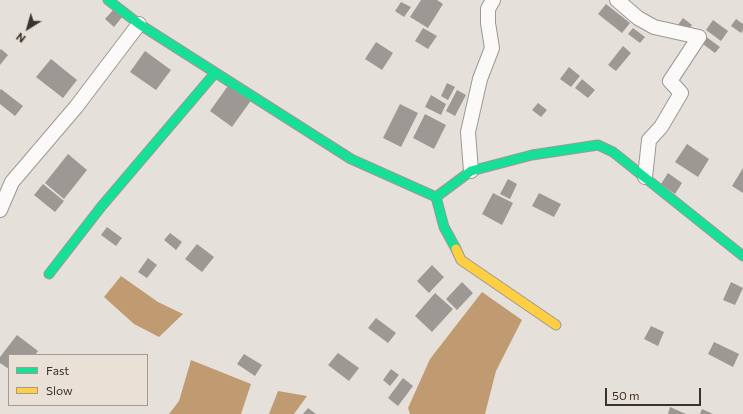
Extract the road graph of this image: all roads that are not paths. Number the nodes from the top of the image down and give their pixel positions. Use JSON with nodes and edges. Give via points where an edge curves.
{"nodes":[{"id":1,"x":108,"y":0,"type":"edge"},
{"id":2,"x":493,"y":0,"type":"edge"},
{"id":3,"x":617,"y":0,"type":"edge"},
{"id":4,"x":139,"y":24,"type":"junction"},
{"id":5,"x":215,"y":73,"type":"junction"},
{"id":6,"x":471,"y":170,"type":"junction"},
{"id":7,"x":645,"y":177,"type":"junction"},
{"id":8,"x":436,"y":197,"type":"junction"},
{"id":9,"x":0,"y":210,"type":"edge"},
{"id":10,"x":743,"y":256,"type":"edge"},
{"id":11,"x":50,"y":274,"type":"dead end"},
{"id":12,"x":556,"y":324,"type":"dead end"}],
"edges":[{"from":1,"to":4,"type":"street"},
{"from":2,"to":6,"type":"street","via":[[488,9],[492,48],[480,79],[468,132]]},
{"from":3,"to":7,"type":"street","via":[[638,18],[654,27],[699,37],[670,81],[681,93],[661,127],[649,140]]},
{"from":4,"to":5,"type":"street"},
{"from":4,"to":9,"type":"street","via":[[76,107],[12,182]]},
{"from":5,"to":8,"type":"street","via":[[351,159]]},
{"from":5,"to":11,"type":"street","via":[[101,207]]},
{"from":6,"to":7,"type":"street","via":[[532,155],[598,145],[613,152]]},
{"from":6,"to":8,"type":"street"},
{"from":7,"to":10,"type":"street"},
{"from":8,"to":12,"type":"street","via":[[444,227],[461,260]]}]}
